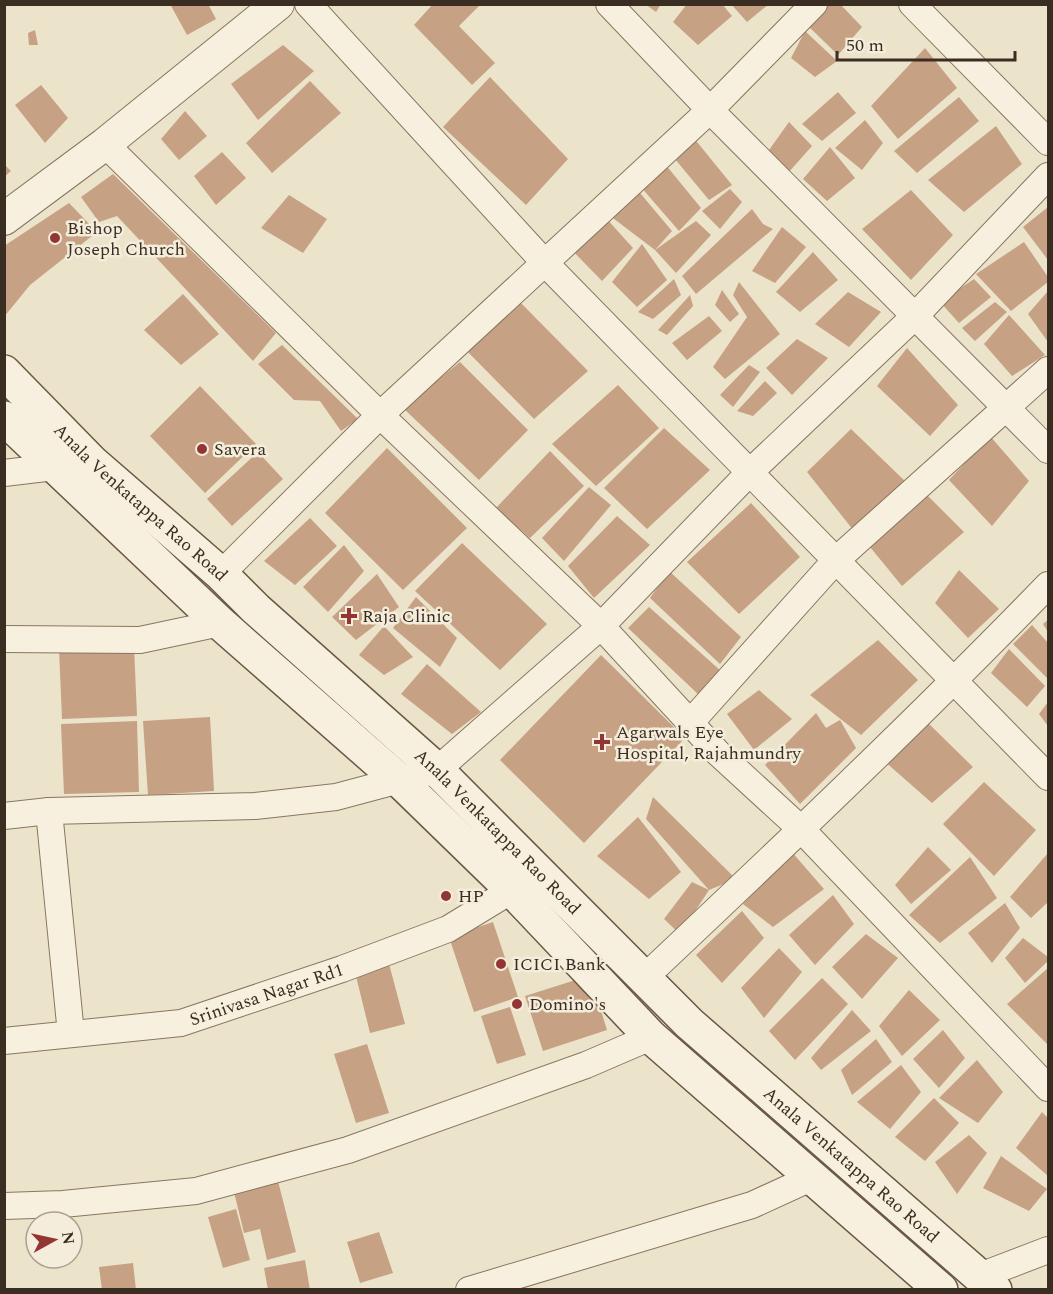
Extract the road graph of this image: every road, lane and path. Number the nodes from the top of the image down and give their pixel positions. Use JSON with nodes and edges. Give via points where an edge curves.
{"nodes":[{"id":1,"x":278,"y":4,"type":"edge"},
{"id":2,"x":308,"y":4,"type":"edge"},
{"id":3,"x":609,"y":4,"type":"edge"},
{"id":4,"x":814,"y":4,"type":"edge"},
{"id":5,"x":912,"y":4,"type":"edge"},
{"id":6,"x":710,"y":110,"type":"junction"},
{"id":7,"x":1048,"y":142,"type":"edge"},
{"id":8,"x":105,"y":144,"type":"junction"},
{"id":9,"x":1048,"y":176,"type":"edge"},
{"id":10,"x":4,"y":219,"type":"edge"},
{"id":11,"x":544,"y":262,"type":"junction"},
{"id":12,"x":916,"y":315,"type":"junction"},
{"id":13,"x":1048,"y":370,"type":"edge"},
{"id":14,"x":4,"y":372,"type":"edge"},
{"id":15,"x":1006,"y":407,"type":"junction"},
{"id":16,"x":380,"y":415,"type":"junction"},
{"id":17,"x":4,"y":418,"type":"edge"},
{"id":18,"x":1048,"y":450,"type":"edge"},
{"id":19,"x":54,"y":467,"type":"junction"},
{"id":20,"x":4,"y":473,"type":"edge"},
{"id":21,"x":749,"y":473,"type":"junction"},
{"id":22,"x":835,"y":561,"type":"junction"},
{"id":23,"x":221,"y":574,"type":"junction"},
{"id":24,"x":1048,"y":585,"type":"edge"},
{"id":25,"x":220,"y":623,"type":"junction"},
{"id":26,"x":601,"y":626,"type":"junction"},
{"id":27,"x":4,"y":639,"type":"edge"},
{"id":28,"x":954,"y":681,"type":"junction"},
{"id":29,"x":690,"y":723,"type":"junction"},
{"id":30,"x":437,"y":770,"type":"junction"},
{"id":31,"x":1048,"y":777,"type":"edge"},
{"id":32,"x":400,"y":781,"type":"junction"},
{"id":33,"x":50,"y":811,"type":"junction"},
{"id":34,"x":4,"y":816,"type":"edge"},
{"id":35,"x":802,"y":830,"type":"junction"},
{"id":36,"x":510,"y":888,"type":"junction"},
{"id":37,"x":644,"y":978,"type":"junction"},
{"id":38,"x":71,"y":1034,"type":"junction"},
{"id":39,"x":651,"y":1037,"type":"junction"},
{"id":40,"x":4,"y":1041,"type":"edge"},
{"id":41,"x":1048,"y":1088,"type":"edge"},
{"id":42,"x":811,"y":1178,"type":"junction"},
{"id":43,"x":4,"y":1206,"type":"edge"},
{"id":44,"x":1048,"y":1250,"type":"edge"},
{"id":45,"x":987,"y":1283,"type":"edge"},
{"id":46,"x":482,"y":1288,"type":"edge"},
{"id":47,"x":940,"y":1290,"type":"edge"}],
"edges":[{"from":1,"to":8,"type":"street"},
{"from":2,"to":11,"type":"street"},
{"from":3,"to":6,"type":"street"},
{"from":4,"to":6,"type":"street"},
{"from":5,"to":7,"type":"street"},
{"from":6,"to":11,"type":"street"},
{"from":6,"to":12,"type":"street"},
{"from":8,"to":10,"type":"street"},
{"from":8,"to":16,"type":"street"},
{"from":9,"to":12,"type":"street"},
{"from":11,"to":16,"type":"street"},
{"from":11,"to":21,"type":"street"},
{"from":12,"to":15,"type":"street"},
{"from":12,"to":21,"type":"street"},
{"from":13,"to":15,"type":"street"},
{"from":14,"to":23,"type":"main road","name":"Anala Venkatappa Rao Road","via":[[92,462]]},
{"from":15,"to":18,"type":"street"},
{"from":15,"to":22,"type":"street"},
{"from":16,"to":23,"type":"street"},
{"from":16,"to":26,"type":"street"},
{"from":17,"to":19,"type":"main road","name":"Anala Venkatappa Rao Road"},
{"from":19,"to":20,"type":"street"},
{"from":19,"to":25,"type":"main road","name":"Anala Venkatappa Rao Road"},
{"from":21,"to":22,"type":"street"},
{"from":21,"to":26,"type":"street"},
{"from":22,"to":28,"type":"street"},
{"from":22,"to":29,"type":"street"},
{"from":23,"to":30,"type":"main road","name":"Anala Venkatappa Rao Road"},
{"from":24,"to":28,"type":"street"},
{"from":25,"to":27,"type":"street","via":[[140,640]]},
{"from":25,"to":32,"type":"main road","name":"Anala Venkatappa Rao Road"},
{"from":26,"to":29,"type":"street"},
{"from":26,"to":30,"type":"street"},
{"from":28,"to":31,"type":"street"},
{"from":28,"to":35,"type":"street"},
{"from":29,"to":35,"type":"street"},
{"from":30,"to":32,"type":"street"},
{"from":30,"to":37,"type":"main road","name":"Anala Venkatappa Rao Road"},
{"from":32,"to":33,"type":"street","via":[[336,797],[255,807]]},
{"from":32,"to":36,"type":"main road","name":"Anala Venkatappa Rao Road"},
{"from":33,"to":34,"type":"street"},
{"from":33,"to":38,"type":"street"},
{"from":35,"to":37,"type":"street"},
{"from":35,"to":41,"type":"street"},
{"from":36,"to":38,"type":"street","name":"Srinivasa Nagar Rd1","via":[[448,929],[181,1023]]},
{"from":36,"to":39,"type":"main road","name":"Anala Venkatappa Rao Road"},
{"from":37,"to":45,"type":"main road","name":"Anala Venkatappa Rao Road","via":[[689,1023]]},
{"from":38,"to":40,"type":"street","name":"Srinivasa Nagar Rd1"},
{"from":39,"to":42,"type":"main road","name":"Anala Venkatappa Rao Road"},
{"from":39,"to":43,"type":"street","via":[[586,1065],[348,1150],[196,1191]]},
{"from":42,"to":46,"type":"street","via":[[752,1205]]},
{"from":42,"to":47,"type":"main road","name":"Anala Venkatappa Rao Road"},
{"from":44,"to":45,"type":"street"}]}
